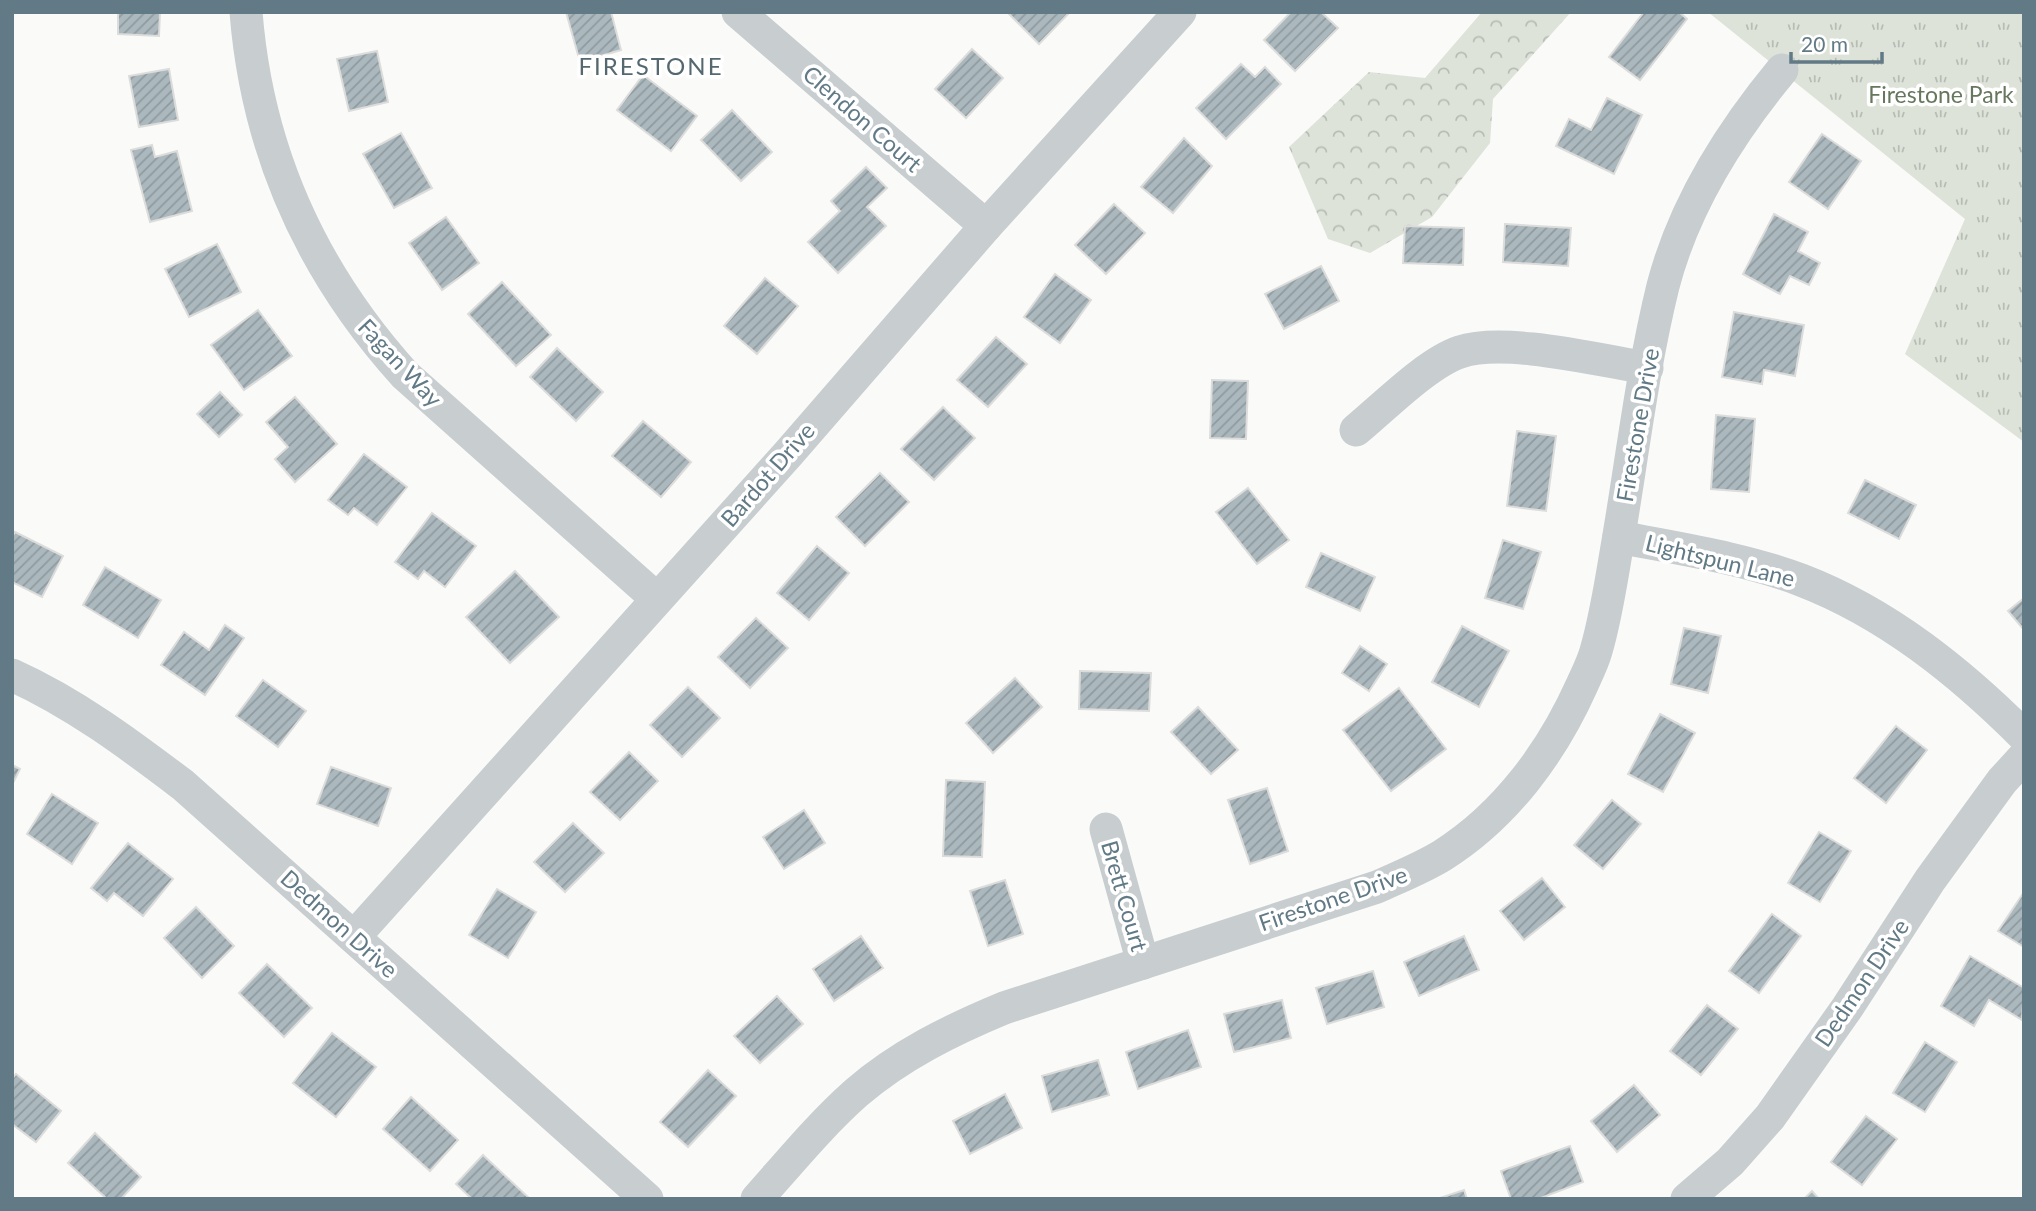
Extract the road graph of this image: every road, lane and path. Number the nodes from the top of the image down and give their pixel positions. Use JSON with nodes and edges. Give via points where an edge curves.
{"nodes":[{"id":1,"x":246,"y":12,"type":"edge"},
{"id":2,"x":738,"y":12,"type":"edge"},
{"id":3,"x":1180,"y":12,"type":"edge"},
{"id":4,"x":1782,"y":70,"type":"dead end"},
{"id":5,"x":986,"y":226,"type":"junction"},
{"id":6,"x":1647,"y":368,"type":"junction"},
{"id":7,"x":1356,"y":430,"type":"dead end"},
{"id":8,"x":1619,"y":537,"type":"junction"},
{"id":9,"x":657,"y":599,"type":"junction"},
{"id":10,"x":12,"y":675,"type":"edge"},
{"id":11,"x":2024,"y":736,"type":"edge"},
{"id":12,"x":2024,"y":757,"type":"edge"},
{"id":13,"x":1106,"y":830,"type":"dead end"},
{"id":14,"x":354,"y":937,"type":"junction"},
{"id":15,"x":1143,"y":962,"type":"junction"},
{"id":16,"x":647,"y":1199,"type":"edge"},
{"id":17,"x":757,"y":1199,"type":"edge"},
{"id":18,"x":1687,"y":1199,"type":"edge"}],
"edges":[{"from":1,"to":9,"type":"street","name":"Fagan Way","via":[[259,103],[288,195],[351,309],[435,403]]},
{"from":2,"to":5,"type":"street","name":"Clendon Court"},
{"from":3,"to":5,"type":"street","name":"Bardot Drive"},
{"from":4,"to":6,"type":"street","name":"Firestone Drive","via":[[1733,133],[1696,200],[1663,286]]},
{"from":5,"to":9,"type":"street","name":"Bardot Drive"},
{"from":6,"to":7,"type":"street","via":[[1516,347],[1478,347],[1457,353],[1424,373]]},
{"from":6,"to":8,"type":"street","name":"Firestone Drive"},
{"from":8,"to":11,"type":"street","name":"Lightspun Lane","via":[[1747,563],[1834,595],[1896,629],[1944,664]]},
{"from":8,"to":15,"type":"street","name":"Firestone Drive","via":[[1596,653],[1567,719],[1514,793],[1476,829],[1445,854],[1377,887]]},
{"from":9,"to":14,"type":"street","name":"Bardot Drive"},
{"from":10,"to":14,"type":"street","name":"Dedmon Drive","via":[[61,700],[173,777]]},
{"from":12,"to":18,"type":"street","name":"Dedmon Drive","via":[[2002,780],[1930,880],[1770,1117],[1730,1162]]},
{"from":13,"to":15,"type":"street","name":"Brett Court"},
{"from":14,"to":16,"type":"street","name":"Dedmon Drive"},
{"from":15,"to":17,"type":"street","name":"Firestone Drive","via":[[1004,1008],[910,1054],[857,1093]]}]}
